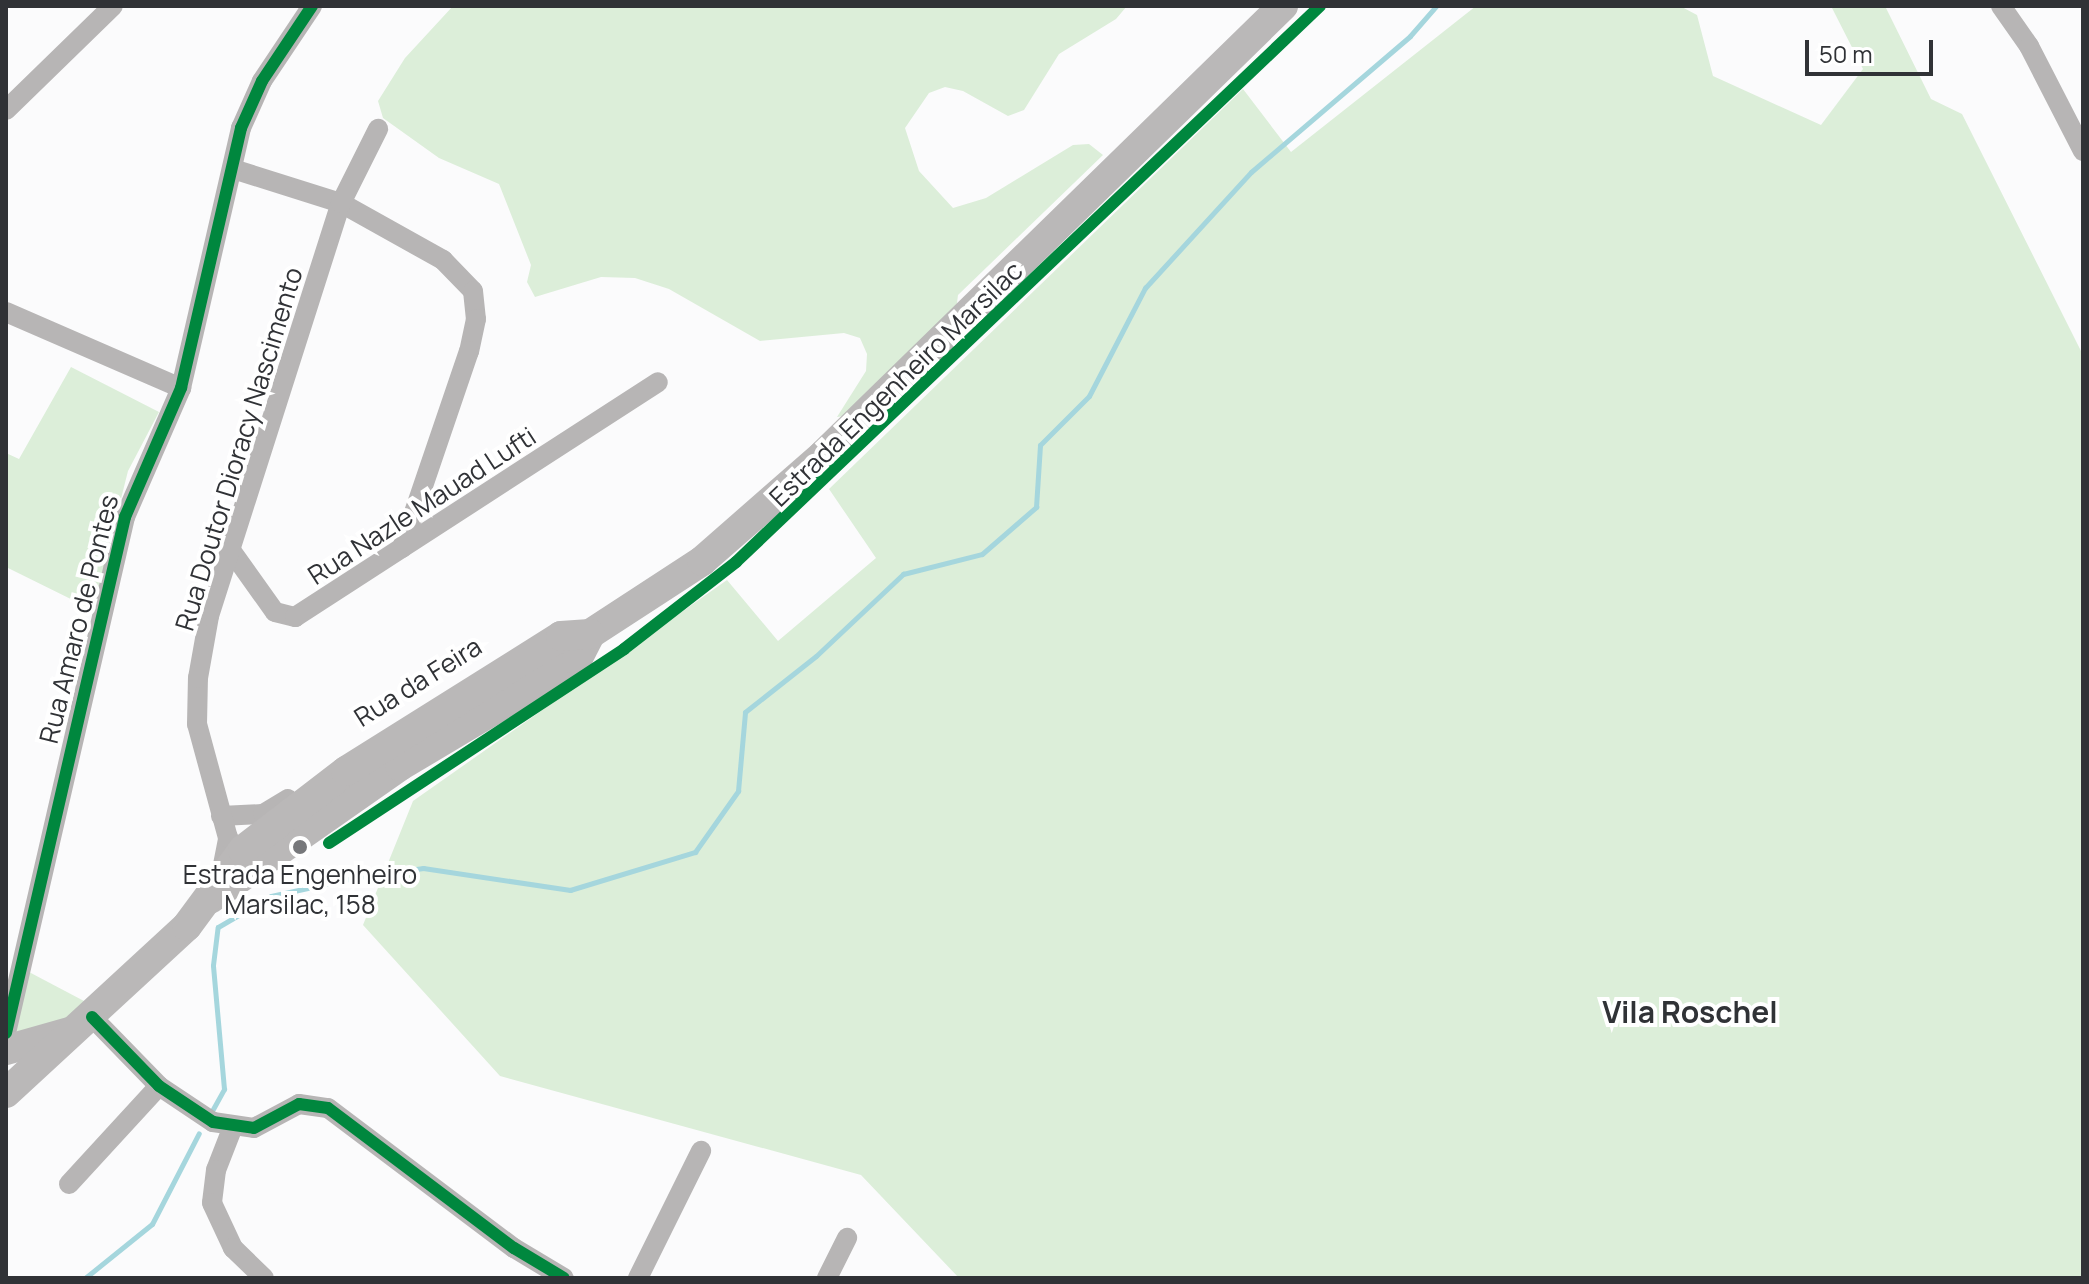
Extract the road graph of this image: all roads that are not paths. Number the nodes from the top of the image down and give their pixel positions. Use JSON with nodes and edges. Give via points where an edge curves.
{"nodes":[{"id":1,"x":113,"y":6,"type":"edge"},
{"id":2,"x":312,"y":6,"type":"edge"},
{"id":3,"x":1283,"y":6,"type":"edge"},
{"id":4,"x":2001,"y":6,"type":"edge"},
{"id":5,"x":6,"y":110,"type":"edge"},
{"id":6,"x":378,"y":129,"type":"dead end"},
{"id":7,"x":2083,"y":151,"type":"edge"},
{"id":8,"x":233,"y":169,"type":"junction"},
{"id":9,"x":341,"y":203,"type":"junction"},
{"id":10,"x":6,"y":312,"type":"edge"},
{"id":11,"x":658,"y":382,"type":"dead end"},
{"id":12,"x":181,"y":388,"type":"junction"},
{"id":13,"x":402,"y":548,"type":"junction"},
{"id":14,"x":230,"y":549,"type":"junction"},
{"id":15,"x":221,"y":816,"type":"junction"},
{"id":16,"x":262,"y":839,"type":"junction"},
{"id":17,"x":10,"y":984,"type":"edge"},
{"id":18,"x":83,"y":1023,"type":"junction"},
{"id":19,"x":6,"y":1033,"type":"edge"},
{"id":20,"x":6,"y":1050,"type":"edge"},
{"id":21,"x":159,"y":1086,"type":"junction"},
{"id":22,"x":6,"y":1093,"type":"edge"},
{"id":23,"x":232,"y":1129,"type":"junction"},
{"id":24,"x":701,"y":1151,"type":"dead end"},
{"id":25,"x":69,"y":1184,"type":"dead end"},
{"id":26,"x":847,"y":1238,"type":"dead end"},
{"id":27,"x":264,"y":1278,"type":"edge"},
{"id":28,"x":564,"y":1278,"type":"edge"},
{"id":29,"x":638,"y":1278,"type":"edge"},
{"id":30,"x":827,"y":1278,"type":"edge"}],
"edges":[{"from":1,"to":5,"type":"street"},
{"from":2,"to":8,"type":"street","name":"Rua Amaro de Pontes","via":[[249,109]]},
{"from":3,"to":16,"type":"main road","name":"Estrada Engenheiro Marsilac","via":[[764,510],[702,561],[597,629],[561,636],[346,771]]},
{"from":4,"to":7,"type":"street","via":[[2029,46]]},
{"from":6,"to":9,"type":"street","name":"Rua Doutor Dioracy Nascimento"},
{"from":8,"to":9,"type":"street"},
{"from":8,"to":12,"type":"street","name":"Rua Amaro de Pontes"},
{"from":9,"to":13,"type":"street","via":[[443,260],[463,277],[477,305],[469,351]]},
{"from":9,"to":14,"type":"street","name":"Rua Doutor Dioracy Nascimento"},
{"from":10,"to":12,"type":"street"},
{"from":11,"to":13,"type":"street","name":"Rua Nazle Mauad Lufti"},
{"from":12,"to":17,"type":"street","name":"Rua Amaro de Pontes","via":[[125,517]]},
{"from":13,"to":14,"type":"street","name":"Rua Nazle Mauad Lufti","via":[[307,611],[284,618],[264,600]]},
{"from":14,"to":15,"type":"street","name":"Rua Doutor Dioracy Nascimento","via":[[209,616],[198,678],[202,757]]},
{"from":15,"to":16,"type":"street","name":"Rua Doutor Dioracy Nascimento"},
{"from":15,"to":16,"type":"street"},
{"from":16,"to":18,"type":"main road","name":"Estrada Engenheiro Marsilac","via":[[210,899]]},
{"from":17,"to":19,"type":"street","name":"Rua Amaro de Pontes"},
{"from":18,"to":20,"type":"main road","name":"Estrada Engenheiro Marsilac"},
{"from":18,"to":21,"type":"street"},
{"from":18,"to":22,"type":"main road","name":"Estrada Engenheiro Marsilac"},
{"from":21,"to":23,"type":"street","via":[[205,1119]]},
{"from":21,"to":25,"type":"street"},
{"from":23,"to":27,"type":"street","via":[[216,1170],[212,1203],[233,1248]]},
{"from":23,"to":28,"type":"street","via":[[254,1128],[299,1104],[319,1104],[349,1120],[514,1248]]},
{"from":24,"to":29,"type":"street"},
{"from":26,"to":30,"type":"street"}]}
